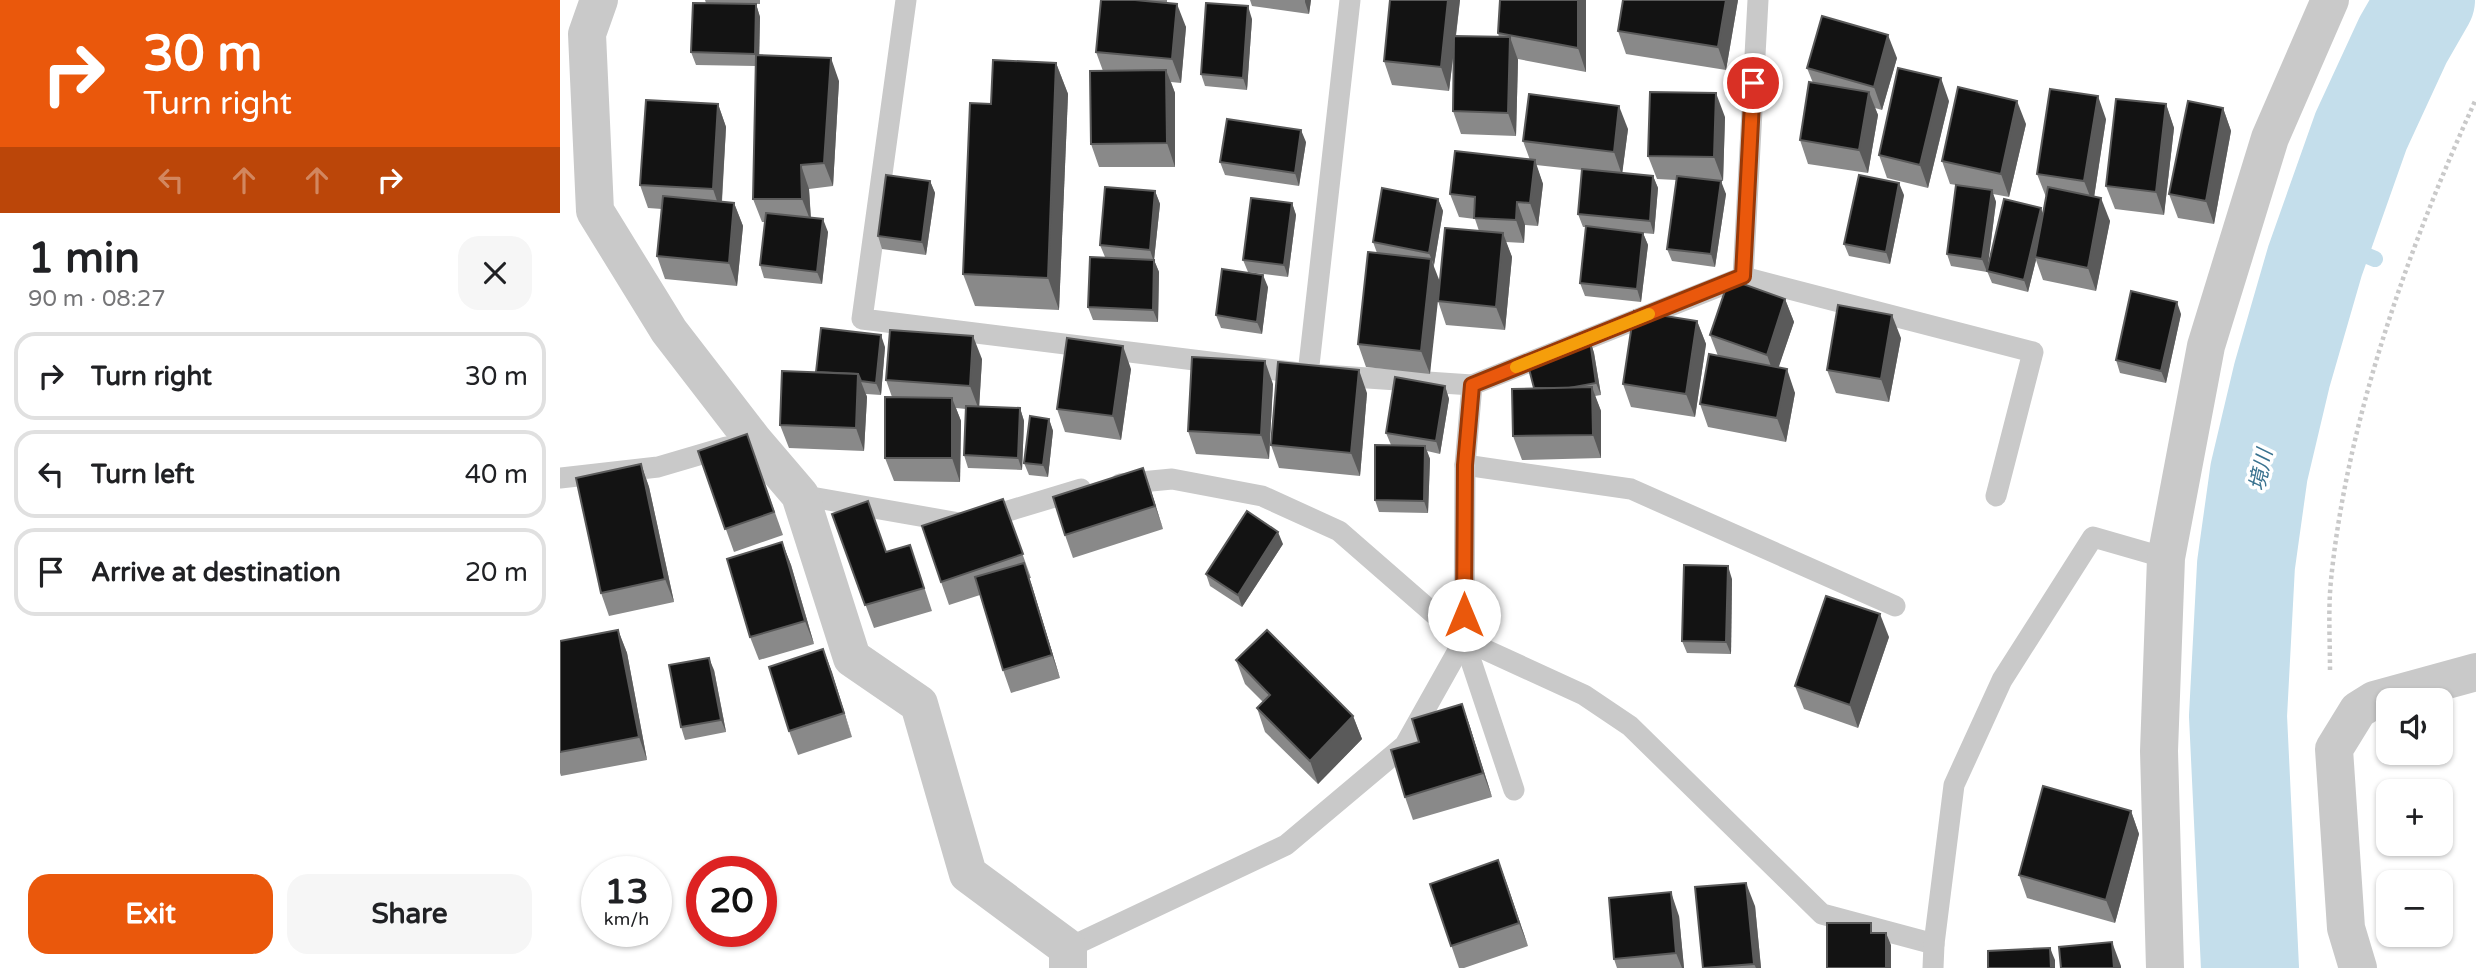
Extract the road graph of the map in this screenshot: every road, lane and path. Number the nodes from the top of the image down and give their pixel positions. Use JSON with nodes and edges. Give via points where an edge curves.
{"nodes":[{"id":1,"x":599,"y":0,"type":"edge"},
{"id":2,"x":906,"y":0,"type":"edge"},
{"id":3,"x":1350,"y":0,"type":"edge"},
{"id":4,"x":1758,"y":0,"type":"edge"},
{"id":5,"x":2330,"y":0,"type":"edge"},
{"id":6,"x":2476,"y":99,"type":"edge"},
{"id":7,"x":1743,"y":276,"type":"junction"},
{"id":8,"x":1308,"y":374,"type":"junction"},
{"id":9,"x":1472,"y":385,"type":"junction"},
{"id":10,"x":753,"y":440,"type":"junction"},
{"id":11,"x":1465,"y":465,"type":"junction"},
{"id":12,"x":560,"y":478,"type":"edge"},
{"id":13,"x":800,"y":495,"type":"junction"},
{"id":14,"x":1996,"y":496,"type":"dead end"},
{"id":15,"x":2166,"y":558,"type":"junction"},
{"id":16,"x":1895,"y":606,"type":"dead end"},
{"id":17,"x":1464,"y":640,"type":"junction"},
{"id":18,"x":2476,"y":672,"type":"edge"},
{"id":19,"x":2334,"y":749,"type":"junction"},
{"id":20,"x":1514,"y":790,"type":"dead end"},
{"id":21,"x":1934,"y":944,"type":"junction"},
{"id":22,"x":1068,"y":958,"type":"edge"},
{"id":23,"x":1933,"y":968,"type":"edge"},
{"id":24,"x":2165,"y":968,"type":"edge"},
{"id":25,"x":2358,"y":968,"type":"edge"}],
"edges":[{"from":1,"to":10,"type":"street","via":[[587,34],[595,211],[669,331]]},
{"from":2,"to":8,"type":"lane","via":[[862,319]]},
{"from":3,"to":8,"type":"lane"},
{"from":4,"to":7,"type":"lane"},
{"from":5,"to":15,"type":"street","via":[[2270,138],[2206,346]]},
{"from":6,"to":19,"type":"path","via":[[2406,271],[2378,356],[2340,512],[2331,583]]},
{"from":7,"to":9,"type":"lane"},
{"from":7,"to":14,"type":"lane","via":[[2033,352]]},
{"from":8,"to":9,"type":"lane"},
{"from":9,"to":11,"type":"lane"},
{"from":10,"to":12,"type":"lane","via":[[657,467]]},
{"from":10,"to":13,"type":"street"},
{"from":11,"to":16,"type":"lane","via":[[1631,489]]},
{"from":11,"to":17,"type":"lane"},
{"from":13,"to":17,"type":"lane","via":[[965,524],[1104,485],[1172,479],[1262,496],[1339,531]]},
{"from":13,"to":22,"type":"street","via":[[852,658],[919,704],[968,874]]},
{"from":15,"to":21,"type":"lane","via":[[2093,537],[2002,680],[1954,785]]},
{"from":15,"to":24,"type":"street","via":[[2159,751]]},
{"from":17,"to":20,"type":"lane"},
{"from":17,"to":21,"type":"lane","via":[[1584,695],[1630,726],[1822,914]]},
{"from":17,"to":22,"type":"lane","via":[[1405,745],[1286,845]]},
{"from":18,"to":19,"type":"street","via":[[2375,699],[2358,710]]},
{"from":19,"to":25,"type":"street","via":[[2346,928]]},
{"from":21,"to":23,"type":"lane"}]}
